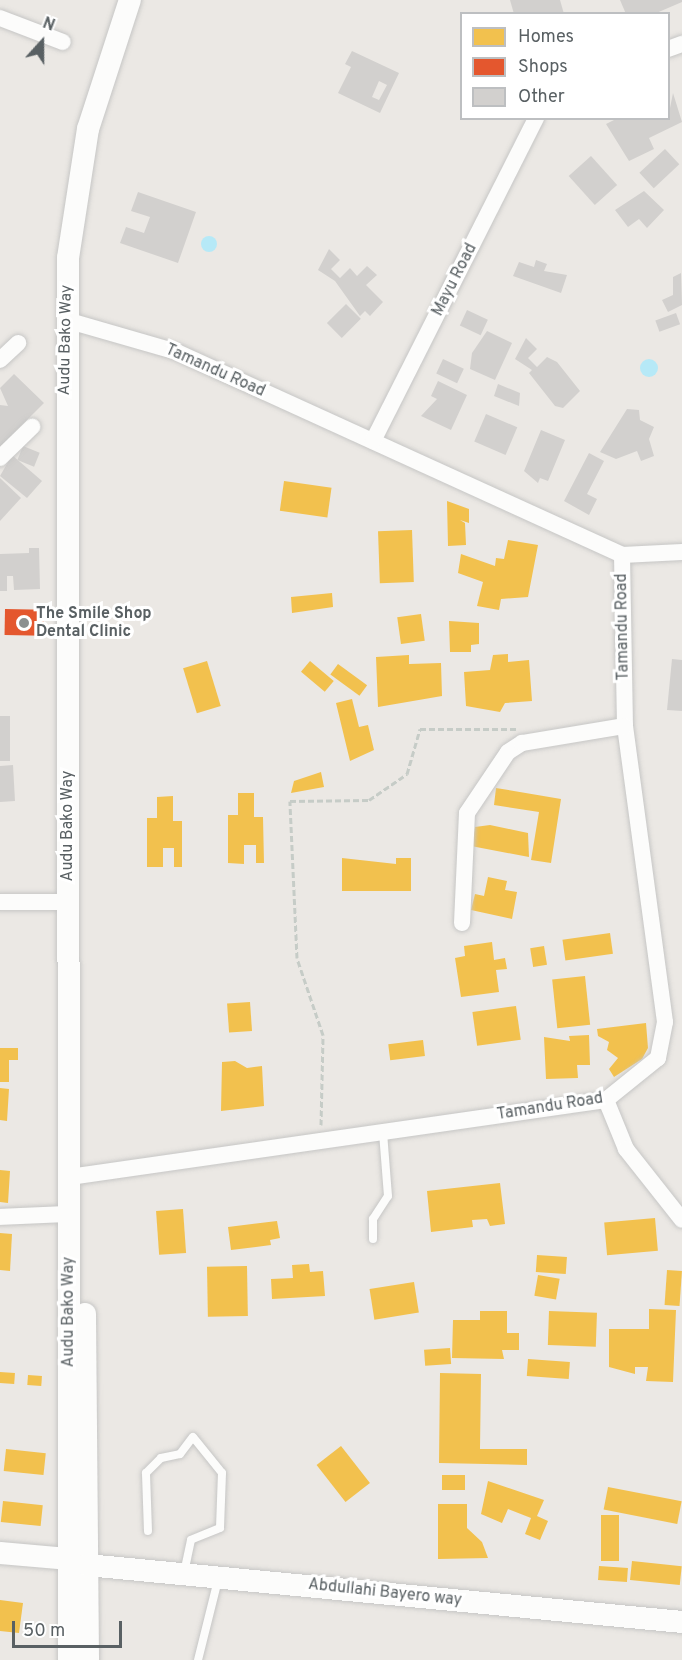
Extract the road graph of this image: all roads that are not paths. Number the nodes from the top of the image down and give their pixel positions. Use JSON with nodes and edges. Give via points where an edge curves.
{"nodes":[{"id":1,"x":130,"y":0,"type":"edge"},
{"id":2,"x":145,"y":0,"type":"edge"},
{"id":3,"x":0,"y":18,"type":"edge"},
{"id":4,"x":63,"y":42,"type":"dead end"},
{"id":5,"x":535,"y":120,"type":"edge"},
{"id":6,"x":73,"y":321,"type":"junction"},
{"id":7,"x":18,"y":343,"type":"dead end"},
{"id":8,"x":0,"y":360,"type":"edge"},
{"id":9,"x":32,"y":427,"type":"dead end"},
{"id":10,"x":374,"y":441,"type":"junction"},
{"id":11,"x":0,"y":458,"type":"edge"},
{"id":12,"x":682,"y":552,"type":"edge"},
{"id":13,"x":622,"y":555,"type":"junction"},
{"id":14,"x":625,"y":726,"type":"junction"},
{"id":15,"x":0,"y":902,"type":"edge"},
{"id":16,"x":69,"y":902,"type":"junction"},
{"id":17,"x":462,"y":923,"type":"dead end"},
{"id":18,"x":606,"y":1100,"type":"junction"},
{"id":19,"x":383,"y":1133,"type":"junction"},
{"id":20,"x":77,"y":1177,"type":"junction"},
{"id":21,"x":70,"y":1214,"type":"junction"},
{"id":22,"x":0,"y":1217,"type":"edge"},
{"id":23,"x":682,"y":1221,"type":"edge"},
{"id":24,"x":373,"y":1239,"type":"dead end"},
{"id":25,"x":148,"y":1531,"type":"dead end"},
{"id":26,"x":0,"y":1553,"type":"edge"},
{"id":27,"x":77,"y":1562,"type":"junction"},
{"id":28,"x":183,"y":1574,"type":"junction"},
{"id":29,"x":219,"y":1577,"type":"junction"},
{"id":30,"x":682,"y":1622,"type":"edge"},
{"id":31,"x":69,"y":1660,"type":"edge"},
{"id":32,"x":88,"y":1660,"type":"edge"},
{"id":33,"x":198,"y":1660,"type":"edge"}],
"edges":[{"from":1,"to":6,"type":"main road","name":"Audu Bako Way","via":[[88,129],[68,258]]},
{"from":2,"to":6,"type":"main road","name":"Audu Bako Way","via":[[98,155]]},
{"from":3,"to":4,"type":"street"},
{"from":5,"to":10,"type":"street","name":"Mayu Road"},
{"from":6,"to":10,"type":"street","name":"Tamandu Road","via":[[177,352]]},
{"from":6,"to":16,"type":"main road","name":"Audu Bako Way"},
{"from":6,"to":20,"type":"main road","name":"Audu Bako Way"},
{"from":7,"to":8,"type":"street"},
{"from":9,"to":11,"type":"street"},
{"from":10,"to":13,"type":"street","name":"Tamandu Road"},
{"from":12,"to":13,"type":"street","name":"Tamandu Road"},
{"from":13,"to":14,"type":"street","name":"Tamandu Road"},
{"from":14,"to":17,"type":"street","via":[[522,743],[508,752],[467,813]]},
{"from":14,"to":18,"type":"street","name":"Tamandu Road","via":[[665,1022],[658,1058]]},
{"from":15,"to":16,"type":"street"},
{"from":16,"to":20,"type":"main road","name":"Audu Bako Way"},
{"from":18,"to":19,"type":"street","name":"Tamandu Road"},
{"from":18,"to":23,"type":"street","via":[[626,1149]]},
{"from":19,"to":20,"type":"street","name":"Tamandu Road"},
{"from":19,"to":24,"type":"lane","via":[[388,1196],[374,1219]]},
{"from":20,"to":21,"type":"main road","name":"Audu Bako Way"},
{"from":20,"to":27,"type":"main road","name":"Audu Bako Way"},
{"from":21,"to":22,"type":"street"},
{"from":21,"to":27,"type":"main road","name":"Audu Bako Way"},
{"from":25,"to":28,"type":"lane","via":[[146,1473],[160,1458],[180,1454],[193,1437],[222,1473],[220,1528],[191,1540]]},
{"from":26,"to":27,"type":"main road","name":"Abdullahi Bayero way"},
{"from":27,"to":28,"type":"main road","name":"Abdullahi Bayero way"},
{"from":27,"to":31,"type":"main road","name":"Audu Bako Way"},
{"from":27,"to":32,"type":"main road","name":"Audu Bako Way"},
{"from":28,"to":29,"type":"main road","name":"Abdullahi Bayero way"},
{"from":29,"to":30,"type":"main road","name":"Abdullahi Bayero way"},
{"from":29,"to":33,"type":"lane"}]}
